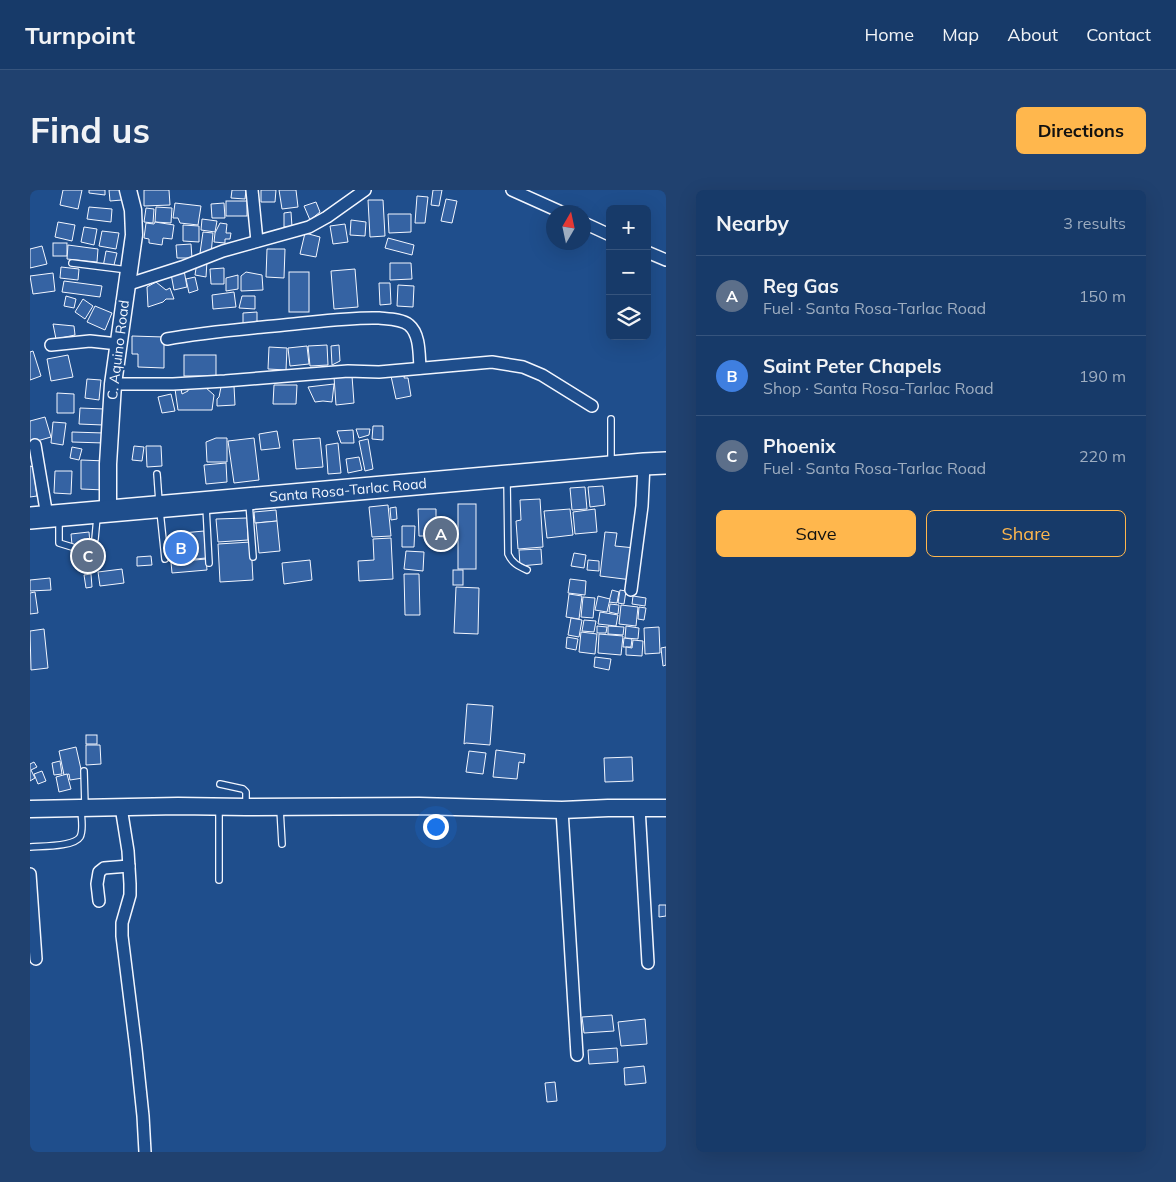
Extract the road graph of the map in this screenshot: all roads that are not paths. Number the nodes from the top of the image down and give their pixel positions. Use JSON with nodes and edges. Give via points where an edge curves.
{"nodes":[{"id":1,"x":128,"y":190,"type":"edge"},
{"id":2,"x":252,"y":190,"type":"edge"},
{"id":3,"x":365,"y":190,"type":"edge"},
{"id":4,"x":512,"y":190,"type":"edge"},
{"id":5,"x":546,"y":205,"type":"edge"},
{"id":6,"x":591,"y":226,"type":"edge"},
{"id":7,"x":606,"y":233,"type":"edge"},
{"id":8,"x":257,"y":242,"type":"junction"},
{"id":9,"x":651,"y":254,"type":"edge"},
{"id":10,"x":666,"y":260,"type":"edge"},
{"id":11,"x":72,"y":263,"type":"dead end"},
{"id":12,"x":127,"y":278,"type":"junction"},
{"id":13,"x":167,"y":339,"type":"dead end"},
{"id":14,"x":118,"y":344,"type":"junction"},
{"id":15,"x":51,"y":345,"type":"dead end"},
{"id":16,"x":420,"y":368,"type":"junction"},
{"id":17,"x":113,"y":384,"type":"junction"},
{"id":18,"x":592,"y":406,"type":"dead end"},
{"id":19,"x":610,"y":419,"type":"dead end"},
{"id":20,"x":35,"y":445,"type":"dead end"},
{"id":21,"x":666,"y":463,"type":"edge"},
{"id":22,"x":644,"y":464,"type":"junction"},
{"id":23,"x":611,"y":467,"type":"junction"},
{"id":24,"x":157,"y":474,"type":"dead end"},
{"id":25,"x":507,"y":476,"type":"junction"},
{"id":26,"x":249,"y":499,"type":"junction"},
{"id":27,"x":206,"y":502,"type":"junction"},
{"id":28,"x":159,"y":507,"type":"junction"},
{"id":29,"x":102,"y":512,"type":"junction"},
{"id":30,"x":45,"y":517,"type":"edge"},
{"id":31,"x":90,"y":546,"type":"dead end"},
{"id":32,"x":72,"y":547,"type":"dead end"},
{"id":33,"x":254,"y":557,"type":"dead end"},
{"id":34,"x":165,"y":559,"type":"dead end"},
{"id":35,"x":209,"y":563,"type":"dead end"},
{"id":36,"x":527,"y":570,"type":"dead end"},
{"id":37,"x":631,"y":590,"type":"dead end"},
{"id":38,"x":84,"y":771,"type":"dead end"},
{"id":39,"x":220,"y":784,"type":"dead end"},
{"id":40,"x":219,"y":806,"type":"junction"},
{"id":41,"x":121,"y":807,"type":"junction"},
{"id":42,"x":246,"y":807,"type":"junction"},
{"id":43,"x":280,"y":807,"type":"junction"},
{"id":44,"x":639,"y":807,"type":"junction"},
{"id":45,"x":83,"y":808,"type":"junction"},
{"id":46,"x":666,"y":808,"type":"edge"},
{"id":47,"x":30,"y":809,"type":"edge"},
{"id":48,"x":562,"y":810,"type":"junction"},
{"id":49,"x":282,"y":844,"type":"dead end"},
{"id":50,"x":30,"y":847,"type":"edge"},
{"id":51,"x":128,"y":866,"type":"junction"},
{"id":52,"x":30,"y":874,"type":"edge"},
{"id":53,"x":219,"y":880,"type":"dead end"},
{"id":54,"x":99,"y":901,"type":"dead end"},
{"id":55,"x":36,"y":959,"type":"dead end"},
{"id":56,"x":648,"y":963,"type":"dead end"},
{"id":57,"x":577,"y":1055,"type":"dead end"},
{"id":58,"x":145,"y":1152,"type":"edge"}],
"edges":[{"from":1,"to":12,"type":"street","name":"C. Aquino Road","via":[[134,235]]},
{"from":2,"to":8,"type":"street"},
{"from":3,"to":8,"type":"street","via":[[309,227]]},
{"from":4,"to":5,"type":"street"},
{"from":6,"to":7,"type":"street"},
{"from":8,"to":12,"type":"street","via":[[182,267]]},
{"from":9,"to":10,"type":"street"},
{"from":11,"to":12,"type":"lane"},
{"from":12,"to":14,"type":"street","name":"C. Aquino Road"},
{"from":13,"to":16,"type":"street","via":[[192,334],[380,318],[409,325],[416,338]]},
{"from":14,"to":15,"type":"street","via":[[90,341]]},
{"from":14,"to":17,"type":"street","name":"C. Aquino Road"},
{"from":16,"to":17,"type":"street","via":[[269,379]]},
{"from":16,"to":18,"type":"street","via":[[492,362],[513,365],[542,375]]},
{"from":17,"to":29,"type":"street","name":"C. Aquino Road"},
{"from":19,"to":23,"type":"lane"},
{"from":20,"to":30,"type":"street"},
{"from":21,"to":22,"type":"highway","name":"Santa Rosa-Tarlac Road"},
{"from":22,"to":23,"type":"highway","name":"Santa Rosa-Tarlac Road"},
{"from":22,"to":37,"type":"street"},
{"from":23,"to":25,"type":"highway","name":"Santa Rosa-Tarlac Road"},
{"from":24,"to":28,"type":"lane"},
{"from":25,"to":26,"type":"highway","name":"Santa Rosa-Tarlac Road"},
{"from":25,"to":36,"type":"lane","via":[[508,554],[517,566]]},
{"from":26,"to":27,"type":"highway","name":"Santa Rosa-Tarlac Road"},
{"from":26,"to":33,"type":"lane"},
{"from":27,"to":28,"type":"highway","name":"Santa Rosa-Tarlac Road"},
{"from":27,"to":35,"type":"lane"},
{"from":28,"to":29,"type":"highway","name":"Santa Rosa-Tarlac Road"},
{"from":28,"to":34,"type":"lane"},
{"from":29,"to":30,"type":"highway","name":"Santa Rosa-Tarlac Road"},
{"from":29,"to":31,"type":"lane"},
{"from":30,"to":32,"type":"lane","via":[[60,543]]},
{"from":38,"to":45,"type":"lane"},
{"from":39,"to":42,"type":"lane","via":[[243,789]]},
{"from":40,"to":41,"type":"street"},
{"from":40,"to":42,"type":"street"},
{"from":40,"to":53,"type":"lane"},
{"from":41,"to":45,"type":"street"},
{"from":41,"to":51,"type":"street"},
{"from":42,"to":43,"type":"street"},
{"from":43,"to":48,"type":"street"},
{"from":43,"to":49,"type":"lane"},
{"from":44,"to":46,"type":"street"},
{"from":44,"to":48,"type":"street"},
{"from":44,"to":56,"type":"street"},
{"from":45,"to":47,"type":"street"},
{"from":45,"to":50,"type":"lane","via":[[79,838],[66,844]]},
{"from":48,"to":57,"type":"street"},
{"from":51,"to":54,"type":"street","via":[[104,868],[99,872]]},
{"from":51,"to":58,"type":"street","via":[[130,895],[122,936]]},
{"from":52,"to":55,"type":"street"}]}
